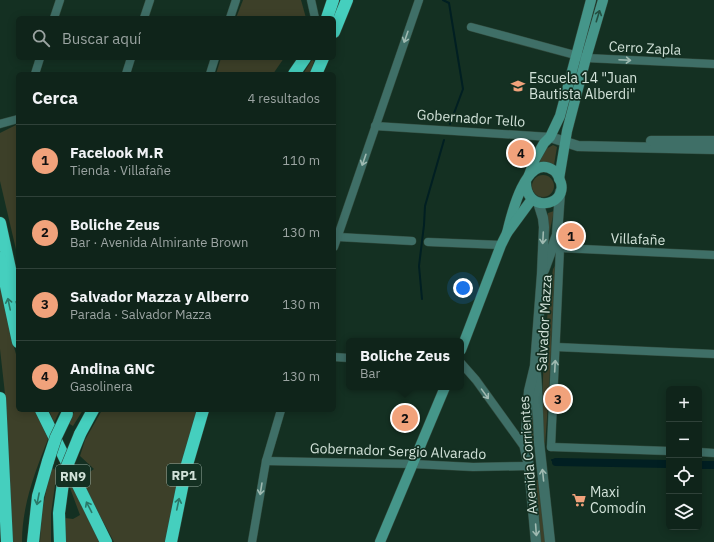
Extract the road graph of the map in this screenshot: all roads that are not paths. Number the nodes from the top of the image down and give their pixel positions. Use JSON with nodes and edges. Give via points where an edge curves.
{"nodes":[{"id":1,"x":60,"y":0,"type":"edge"},
{"id":2,"x":150,"y":0,"type":"edge"},
{"id":3,"x":236,"y":0,"type":"edge"},
{"id":4,"x":333,"y":0,"type":"edge"},
{"id":5,"x":347,"y":0,"type":"edge"},
{"id":6,"x":419,"y":0,"type":"edge"},
{"id":7,"x":591,"y":0,"type":"edge"},
{"id":8,"x":603,"y":0,"type":"edge"},
{"id":9,"x":312,"y":1,"type":"edge"},
{"id":10,"x":343,"y":12,"type":"junction"},
{"id":11,"x":55,"y":16,"type":"edge"},
{"id":12,"x":145,"y":16,"type":"edge"},
{"id":13,"x":231,"y":16,"type":"edge"},
{"id":14,"x":315,"y":16,"type":"edge"},
{"id":15,"x":328,"y":16,"type":"edge"},
{"id":16,"x":471,"y":27,"type":"dead end"},
{"id":17,"x":336,"y":28,"type":"edge"},
{"id":18,"x":336,"y":33,"type":"edge"},
{"id":19,"x":581,"y":57,"type":"junction"},
{"id":20,"x":39,"y":60,"type":"edge"},
{"id":21,"x":130,"y":60,"type":"edge"},
{"id":22,"x":214,"y":60,"type":"edge"},
{"id":23,"x":304,"y":60,"type":"edge"},
{"id":24,"x":323,"y":60,"type":"edge"},
{"id":25,"x":327,"y":60,"type":"edge"},
{"id":26,"x":714,"y":64,"type":"edge"},
{"id":27,"x":36,"y":72,"type":"edge"},
{"id":28,"x":127,"y":72,"type":"edge"},
{"id":29,"x":211,"y":72,"type":"edge"},
{"id":30,"x":295,"y":72,"type":"edge"},
{"id":31,"x":317,"y":72,"type":"edge"},
{"id":32,"x":323,"y":72,"type":"edge"},
{"id":33,"x":16,"y":120,"type":"edge"},
{"id":34,"x":0,"y":124,"type":"edge"},
{"id":35,"x":375,"y":126,"type":"junction"},
{"id":36,"x":550,"y":137,"type":"junction"},
{"id":37,"x":565,"y":141,"type":"junction"},
{"id":38,"x":714,"y":141,"type":"edge"},
{"id":39,"x":714,"y":149,"type":"edge"},
{"id":40,"x":527,"y":178,"type":"junction"},
{"id":41,"x":560,"y":178,"type":"junction"},
{"id":42,"x":560,"y":192,"type":"junction"},
{"id":43,"x":535,"y":201,"type":"junction"},
{"id":44,"x":0,"y":223,"type":"edge"},
{"id":45,"x":507,"y":233,"type":"junction"},
{"id":46,"x":557,"y":235,"type":"junction"},
{"id":47,"x":338,"y":237,"type":"junction"},
{"id":48,"x":412,"y":241,"type":"dead end"},
{"id":49,"x":336,"y":242,"type":"edge"},
{"id":50,"x":428,"y":242,"type":"dead end"},
{"id":51,"x":501,"y":245,"type":"junction"},
{"id":52,"x":560,"y":248,"type":"junction"},
{"id":53,"x":714,"y":255,"type":"edge"},
{"id":54,"x":0,"y":258,"type":"edge"},
{"id":55,"x":542,"y":274,"type":"junction"},
{"id":56,"x":16,"y":292,"type":"edge"},
{"id":57,"x":16,"y":333,"type":"edge"},
{"id":58,"x":464,"y":342,"type":"edge"},
{"id":59,"x":556,"y":347,"type":"junction"},
{"id":60,"x":714,"y":354,"type":"edge"},
{"id":61,"x":336,"y":357,"type":"edge"},
{"id":62,"x":346,"y":358,"type":"edge"},
{"id":63,"x":464,"y":366,"type":"edge"},
{"id":64,"x":534,"y":366,"type":"junction"},
{"id":65,"x":445,"y":390,"type":"edge"},
{"id":66,"x":0,"y":398,"type":"edge"},
{"id":67,"x":42,"y":412,"type":"edge"},
{"id":68,"x":68,"y":412,"type":"edge"},
{"id":69,"x":93,"y":412,"type":"edge"},
{"id":70,"x":202,"y":412,"type":"edge"},
{"id":71,"x":280,"y":412,"type":"edge"},
{"id":72,"x":551,"y":447,"type":"junction"},
{"id":73,"x":525,"y":448,"type":"junction"},
{"id":74,"x":666,"y":451,"type":"edge"},
{"id":75,"x":702,"y":452,"type":"edge"},
{"id":76,"x":714,"y":453,"type":"edge"},
{"id":77,"x":541,"y":454,"type":"junction"},
{"id":78,"x":266,"y":461,"type":"junction"},
{"id":79,"x":413,"y":464,"type":"junction"},
{"id":80,"x":529,"y":466,"type":"junction"},
{"id":81,"x":7,"y":542,"type":"edge"},
{"id":82,"x":33,"y":542,"type":"edge"},
{"id":83,"x":60,"y":542,"type":"edge"},
{"id":84,"x":106,"y":542,"type":"edge"},
{"id":85,"x":171,"y":542,"type":"edge"},
{"id":86,"x":252,"y":542,"type":"edge"},
{"id":87,"x":380,"y":542,"type":"edge"},
{"id":88,"x":536,"y":542,"type":"edge"},
{"id":89,"x":550,"y":542,"type":"edge"}],
"edges":[{"from":1,"to":11,"type":"street"},
{"from":2,"to":12,"type":"street"},
{"from":3,"to":13,"type":"street"},
{"from":4,"to":15,"type":"highway"},
{"from":5,"to":10,"type":"highway"},
{"from":6,"to":35,"type":"street","one_way":true},
{"from":7,"to":19,"type":"main road"},
{"from":19,"to":8,"type":"main road","one_way":true},
{"from":9,"to":14,"type":"street"},
{"from":10,"to":17,"type":"highway"},
{"from":10,"to":18,"type":"highway"},
{"from":16,"to":19,"type":"street","name":"Cerro Zapla"},
{"from":19,"to":26,"type":"street","name":"Cerro Zapla","one_way":true},
{"from":19,"to":36,"type":"main road"},
{"from":19,"to":37,"type":"main road"},
{"from":20,"to":27,"type":"street"},
{"from":21,"to":28,"type":"street"},
{"from":22,"to":29,"type":"street"},
{"from":23,"to":30,"type":"highway"},
{"from":24,"to":31,"type":"highway"},
{"from":25,"to":32,"type":"highway"},
{"from":33,"to":34,"type":"street"},
{"from":35,"to":36,"type":"street","name":"Gobernador Tello"},
{"from":35,"to":47,"type":"street","one_way":true},
{"from":36,"to":37,"type":"street","name":"Gobernador Tello"},
{"from":36,"to":40,"type":"main road","via":[[535,159]]},
{"from":37,"to":38,"type":"street","name":"Gobernador Tello"},
{"from":37,"to":39,"type":"street","name":"Gobernador Tello","via":[[578,146]]},
{"from":37,"to":41,"type":"main road"},
{"from":40,"to":41,"type":"main road","via":[[538,169],[548,168]]},
{"from":40,"to":43,"type":"main road","via":[[527,192]]},
{"from":40,"to":45,"type":"main road"},
{"from":41,"to":42,"type":"main road"},
{"from":42,"to":43,"type":"main road","via":[[553,201],[546,204]]},
{"from":42,"to":46,"type":"street","name":"Avenida Corrientes"},
{"from":43,"to":45,"type":"main road"},
{"from":43,"to":55,"type":"street","name":"Avenida Corrientes","one_way":true,"via":[[544,227]]},
{"from":44,"to":56,"type":"highway"},
{"from":45,"to":51,"type":"main road"},
{"from":46,"to":52,"type":"street","name":"Salvador Mazza"},
{"from":46,"to":55,"type":"street","name":"Avenida Corrientes"},
{"from":47,"to":48,"type":"street"},
{"from":47,"to":49,"type":"street"},
{"from":50,"to":51,"type":"street"},
{"from":51,"to":58,"type":"main road"},
{"from":52,"to":53,"type":"street","name":"Villafañe"},
{"from":52,"to":59,"type":"street","name":"Salvador Mazza"},
{"from":57,"to":54,"type":"highway","one_way":true},
{"from":55,"to":64,"type":"street","name":"Avenida Corrientes"},
{"from":59,"to":60,"type":"street"},
{"from":72,"to":59,"type":"street","name":"Salvador Mazza","one_way":true},
{"from":61,"to":62,"type":"street"},
{"from":63,"to":73,"type":"street","one_way":true},
{"from":64,"to":73,"type":"street","name":"Avenida Corrientes","via":[[529,391]]},
{"from":64,"to":77,"type":"street","name":"Avenida Corrientes"},
{"from":65,"to":79,"type":"main road"},
{"from":66,"to":81,"type":"highway"},
{"from":84,"to":67,"type":"highway","number":"RN9","one_way":true},
{"from":68,"to":82,"type":"highway","one_way":true,"bridge":true,"via":[[56,437],[38,496]]},
{"from":69,"to":83,"type":"highway","bridge":true,"via":[[80,434],[67,466],[59,513]]},
{"from":85,"to":70,"type":"highway","number":"RP1","one_way":true,"via":[[186,468]]},
{"from":71,"to":78,"type":"street"},
{"from":72,"to":74,"type":"street"},
{"from":72,"to":77,"type":"street"},
{"from":73,"to":80,"type":"street","name":"Avenida Corrientes"},
{"from":75,"to":76,"type":"street"},
{"from":89,"to":77,"type":"street","name":"Avenida Corrientes","one_way":true},
{"from":78,"to":79,"type":"street","name":"Gobernador Sergio Alvarado"},
{"from":78,"to":86,"type":"street","one_way":true},
{"from":79,"to":80,"type":"street","name":"Gobernador Sergio Alvarado"},
{"from":79,"to":87,"type":"main road"},
{"from":80,"to":88,"type":"street","name":"Avenida Corrientes","one_way":true}]}
